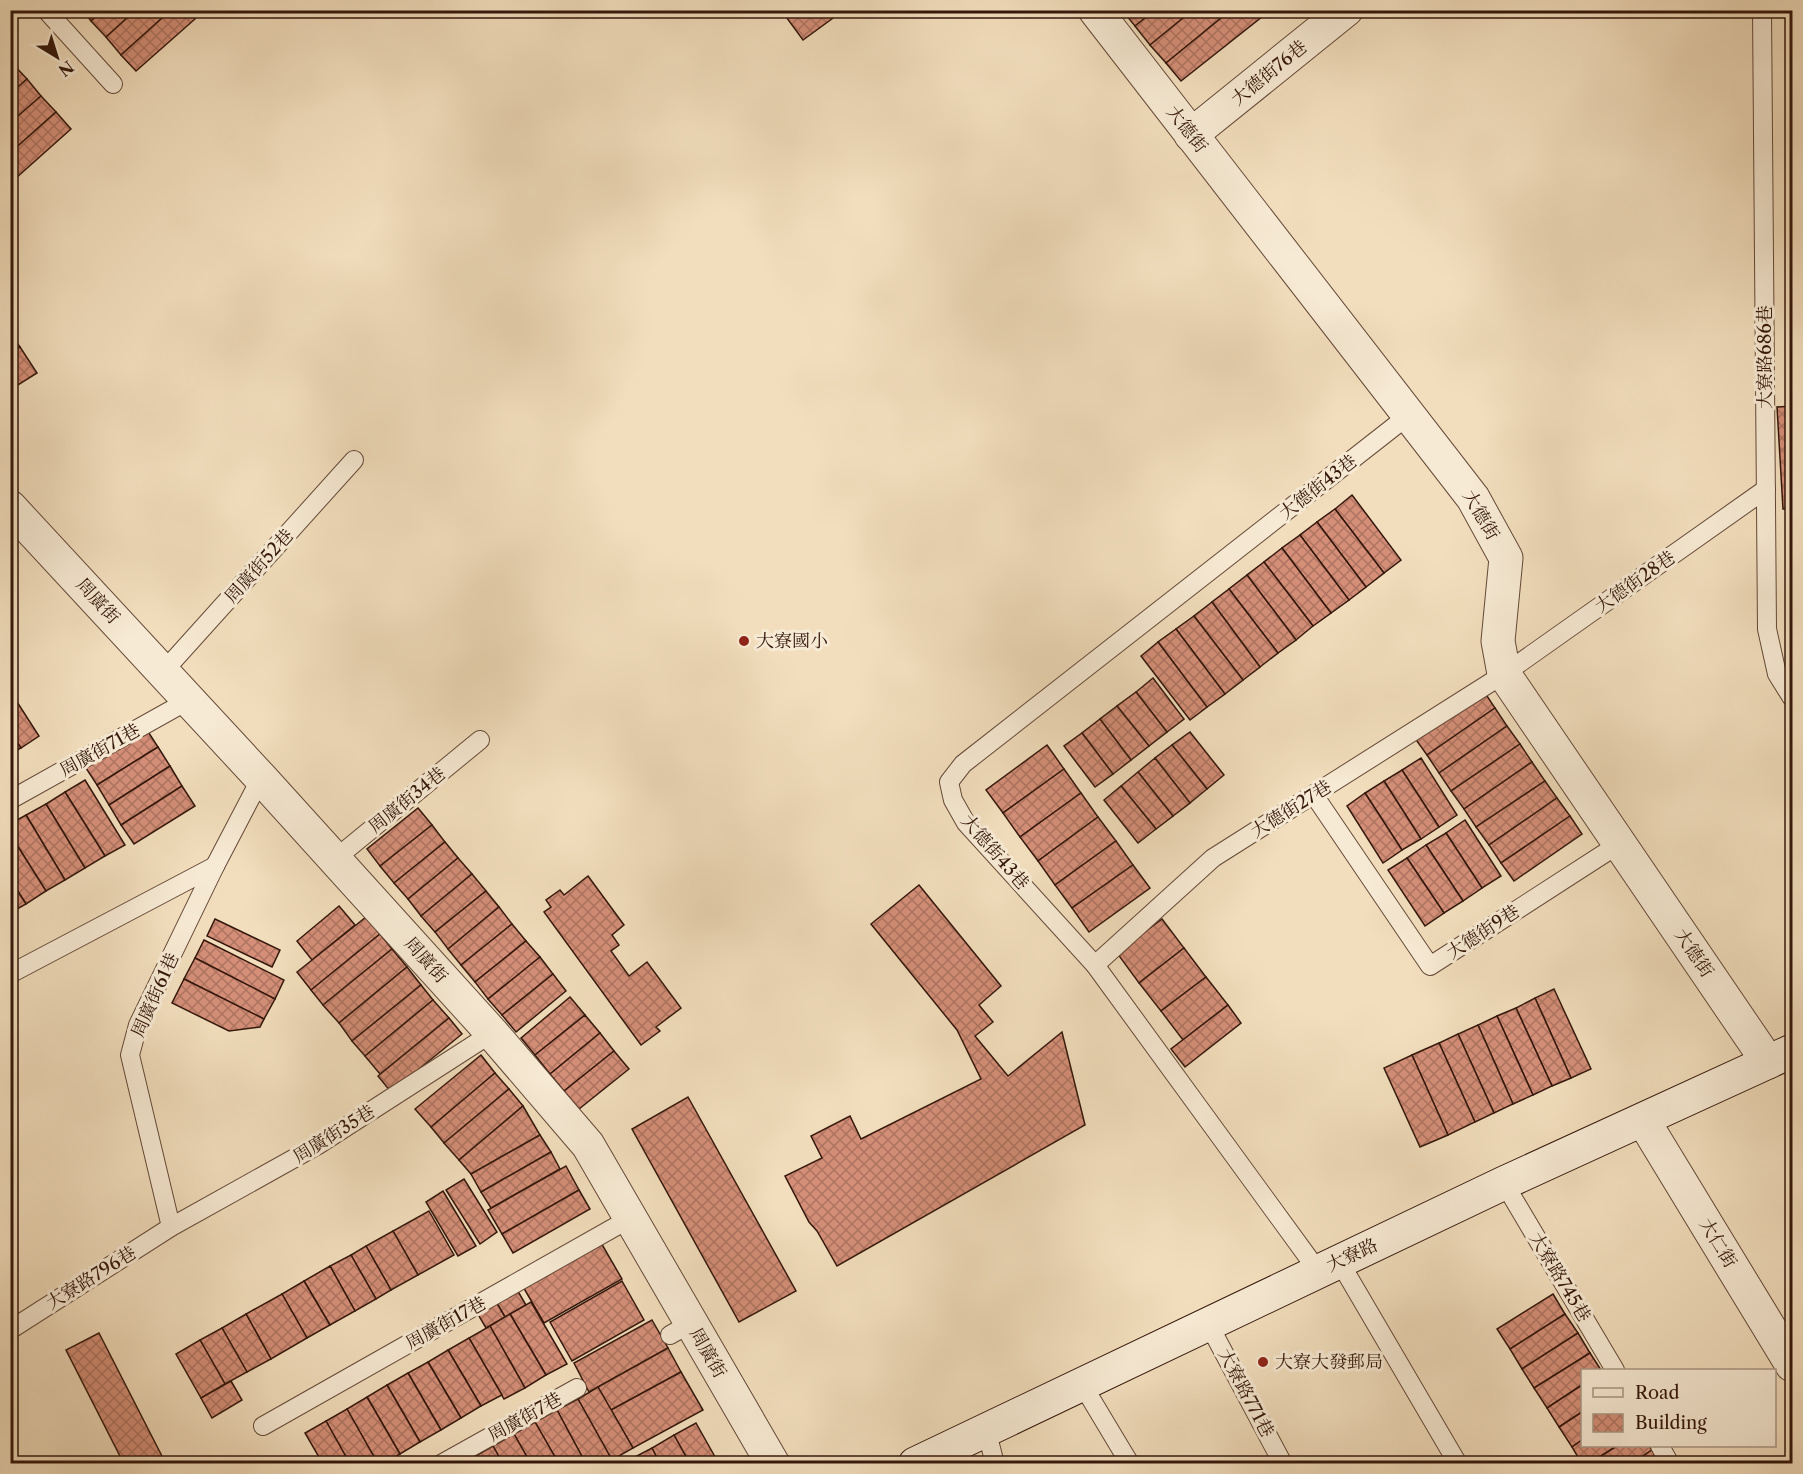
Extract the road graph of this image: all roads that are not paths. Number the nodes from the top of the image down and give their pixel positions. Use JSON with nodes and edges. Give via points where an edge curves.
{"nodes":[{"id":1,"x":46,"y":10,"type":"edge"},
{"id":2,"x":1095,"y":10,"type":"edge"},
{"id":3,"x":1346,"y":10,"type":"edge"},
{"id":4,"x":1762,"y":10,"type":"edge"},
{"id":5,"x":112,"y":84,"type":"dead end"},
{"id":6,"x":1191,"y":135,"type":"junction"},
{"id":7,"x":1409,"y":416,"type":"junction"},
{"id":8,"x":354,"y":460,"type":"dead end"},
{"id":9,"x":1766,"y":489,"type":"junction"},
{"id":10,"x":10,"y":507,"type":"edge"},
{"id":11,"x":163,"y":672,"type":"junction"},
{"id":12,"x":1504,"y":674,"type":"junction"},
{"id":13,"x":1792,"y":698,"type":"edge"},
{"id":14,"x":189,"y":700,"type":"junction"},
{"id":15,"x":480,"y":740,"type":"dead end"},
{"id":16,"x":261,"y":778,"type":"junction"},
{"id":17,"x":1314,"y":795,"type":"junction"},
{"id":18,"x":10,"y":800,"type":"edge"},
{"id":19,"x":1619,"y":844,"type":"junction"},
{"id":20,"x":334,"y":859,"type":"junction"},
{"id":21,"x":215,"y":866,"type":"junction"},
{"id":22,"x":1095,"y":965,"type":"junction"},
{"id":23,"x":10,"y":974,"type":"edge"},
{"id":24,"x":492,"y":1033,"type":"junction"},
{"id":25,"x":1780,"y":1057,"type":"edge"},
{"id":26,"x":1643,"y":1120,"type":"junction"},
{"id":27,"x":1504,"y":1183,"type":"junction"},
{"id":28,"x":629,"y":1219,"type":"junction"},
{"id":29,"x":171,"y":1227,"type":"junction"},
{"id":30,"x":1328,"y":1266,"type":"junction"},
{"id":31,"x":1208,"y":1323,"type":"junction"},
{"id":32,"x":10,"y":1330,"type":"edge"},
{"id":33,"x":1792,"y":1365,"type":"edge"},
{"id":34,"x":1614,"y":1369,"type":"edge"},
{"id":35,"x":1082,"y":1384,"type":"junction"},
{"id":36,"x":577,"y":1388,"type":"dead end"},
{"id":37,"x":263,"y":1426,"type":"dead end"},
{"id":38,"x":986,"y":1429,"type":"junction"},
{"id":39,"x":1661,"y":1447,"type":"edge"},
{"id":40,"x":441,"y":1464,"type":"edge"},
{"id":41,"x":773,"y":1464,"type":"edge"},
{"id":42,"x":915,"y":1464,"type":"edge"},
{"id":43,"x":995,"y":1464,"type":"edge"},
{"id":44,"x":1130,"y":1464,"type":"edge"},
{"id":45,"x":1283,"y":1464,"type":"edge"},
{"id":46,"x":1458,"y":1464,"type":"edge"},
{"id":47,"x":1670,"y":1464,"type":"edge"}],
"edges":[{"from":1,"to":5,"type":"lane"},
{"from":2,"to":6,"type":"street","name":"大德街"},
{"from":3,"to":6,"type":"street","name":"大德街76巷"},
{"from":4,"to":9,"type":"lane","name":"大寮路686巷"},
{"from":6,"to":7,"type":"street","name":"大德街"},
{"from":7,"to":12,"type":"street","name":"大德街","via":[[1473,498],[1506,558],[1498,641]]},
{"from":7,"to":22,"type":"lane","name":"大德街43巷","via":[[963,764],[949,782],[953,800],[966,823]]},
{"from":8,"to":11,"type":"lane","name":"周廣街52巷"},
{"from":9,"to":12,"type":"lane","name":"大德街28巷"},
{"from":9,"to":13,"type":"lane","name":"大寮路686巷","via":[[1767,629],[1777,674]]},
{"from":10,"to":11,"type":"street","name":"周廣街"},
{"from":11,"to":14,"type":"street","name":"周廣街"},
{"from":12,"to":17,"type":"lane","name":"大德街27巷"},
{"from":12,"to":19,"type":"street","name":"大德街"},
{"from":14,"to":16,"type":"street","name":"周廣街"},
{"from":14,"to":18,"type":"lane","name":"周廣街71巷"},
{"from":15,"to":20,"type":"lane","name":"周廣街34巷"},
{"from":16,"to":20,"type":"street","name":"周廣街"},
{"from":16,"to":21,"type":"lane","name":"周廣街61巷"},
{"from":17,"to":19,"type":"lane","name":"大德街9巷","via":[[1430,966]]},
{"from":17,"to":22,"type":"lane","name":"大德街27巷","via":[[1213,858]]},
{"from":19,"to":25,"type":"street","name":"大德街"},
{"from":20,"to":24,"type":"street","name":"周廣街"},
{"from":21,"to":23,"type":"lane"},
{"from":21,"to":29,"type":"lane","name":"周廣街61巷","via":[[138,1025],[130,1054]]},
{"from":22,"to":30,"type":"lane","name":"大德街43巷"},
{"from":24,"to":28,"type":"street","name":"周廣街","via":[[588,1145]]},
{"from":24,"to":29,"type":"lane","name":"周廣街35巷","via":[[318,1145]]},
{"from":25,"to":26,"type":"street","name":"大寮路"},
{"from":26,"to":27,"type":"street","name":"大寮路"},
{"from":26,"to":33,"type":"street","name":"大仁街"},
{"from":27,"to":30,"type":"street","name":"大寮路"},
{"from":27,"to":34,"type":"lane","name":"大寮路745巷"},
{"from":28,"to":37,"type":"lane","name":"周廣街17巷"},
{"from":28,"to":41,"type":"street","name":"周廣街","via":[[680,1329]]},
{"from":29,"to":32,"type":"lane","name":"大寮路796巷"},
{"from":30,"to":31,"type":"street","name":"大寮路"},
{"from":30,"to":46,"type":"lane","name":"大德街43巷"},
{"from":31,"to":35,"type":"street","name":"大寮路"},
{"from":31,"to":45,"type":"lane","name":"大寮路771巷"},
{"from":35,"to":38,"type":"street","name":"大寮路"},
{"from":35,"to":44,"type":"lane"},
{"from":36,"to":40,"type":"lane","name":"周廣街7巷"},
{"from":38,"to":42,"type":"street","name":"大寮路"},
{"from":38,"to":43,"type":"lane"},
{"from":39,"to":47,"type":"lane"}]}
